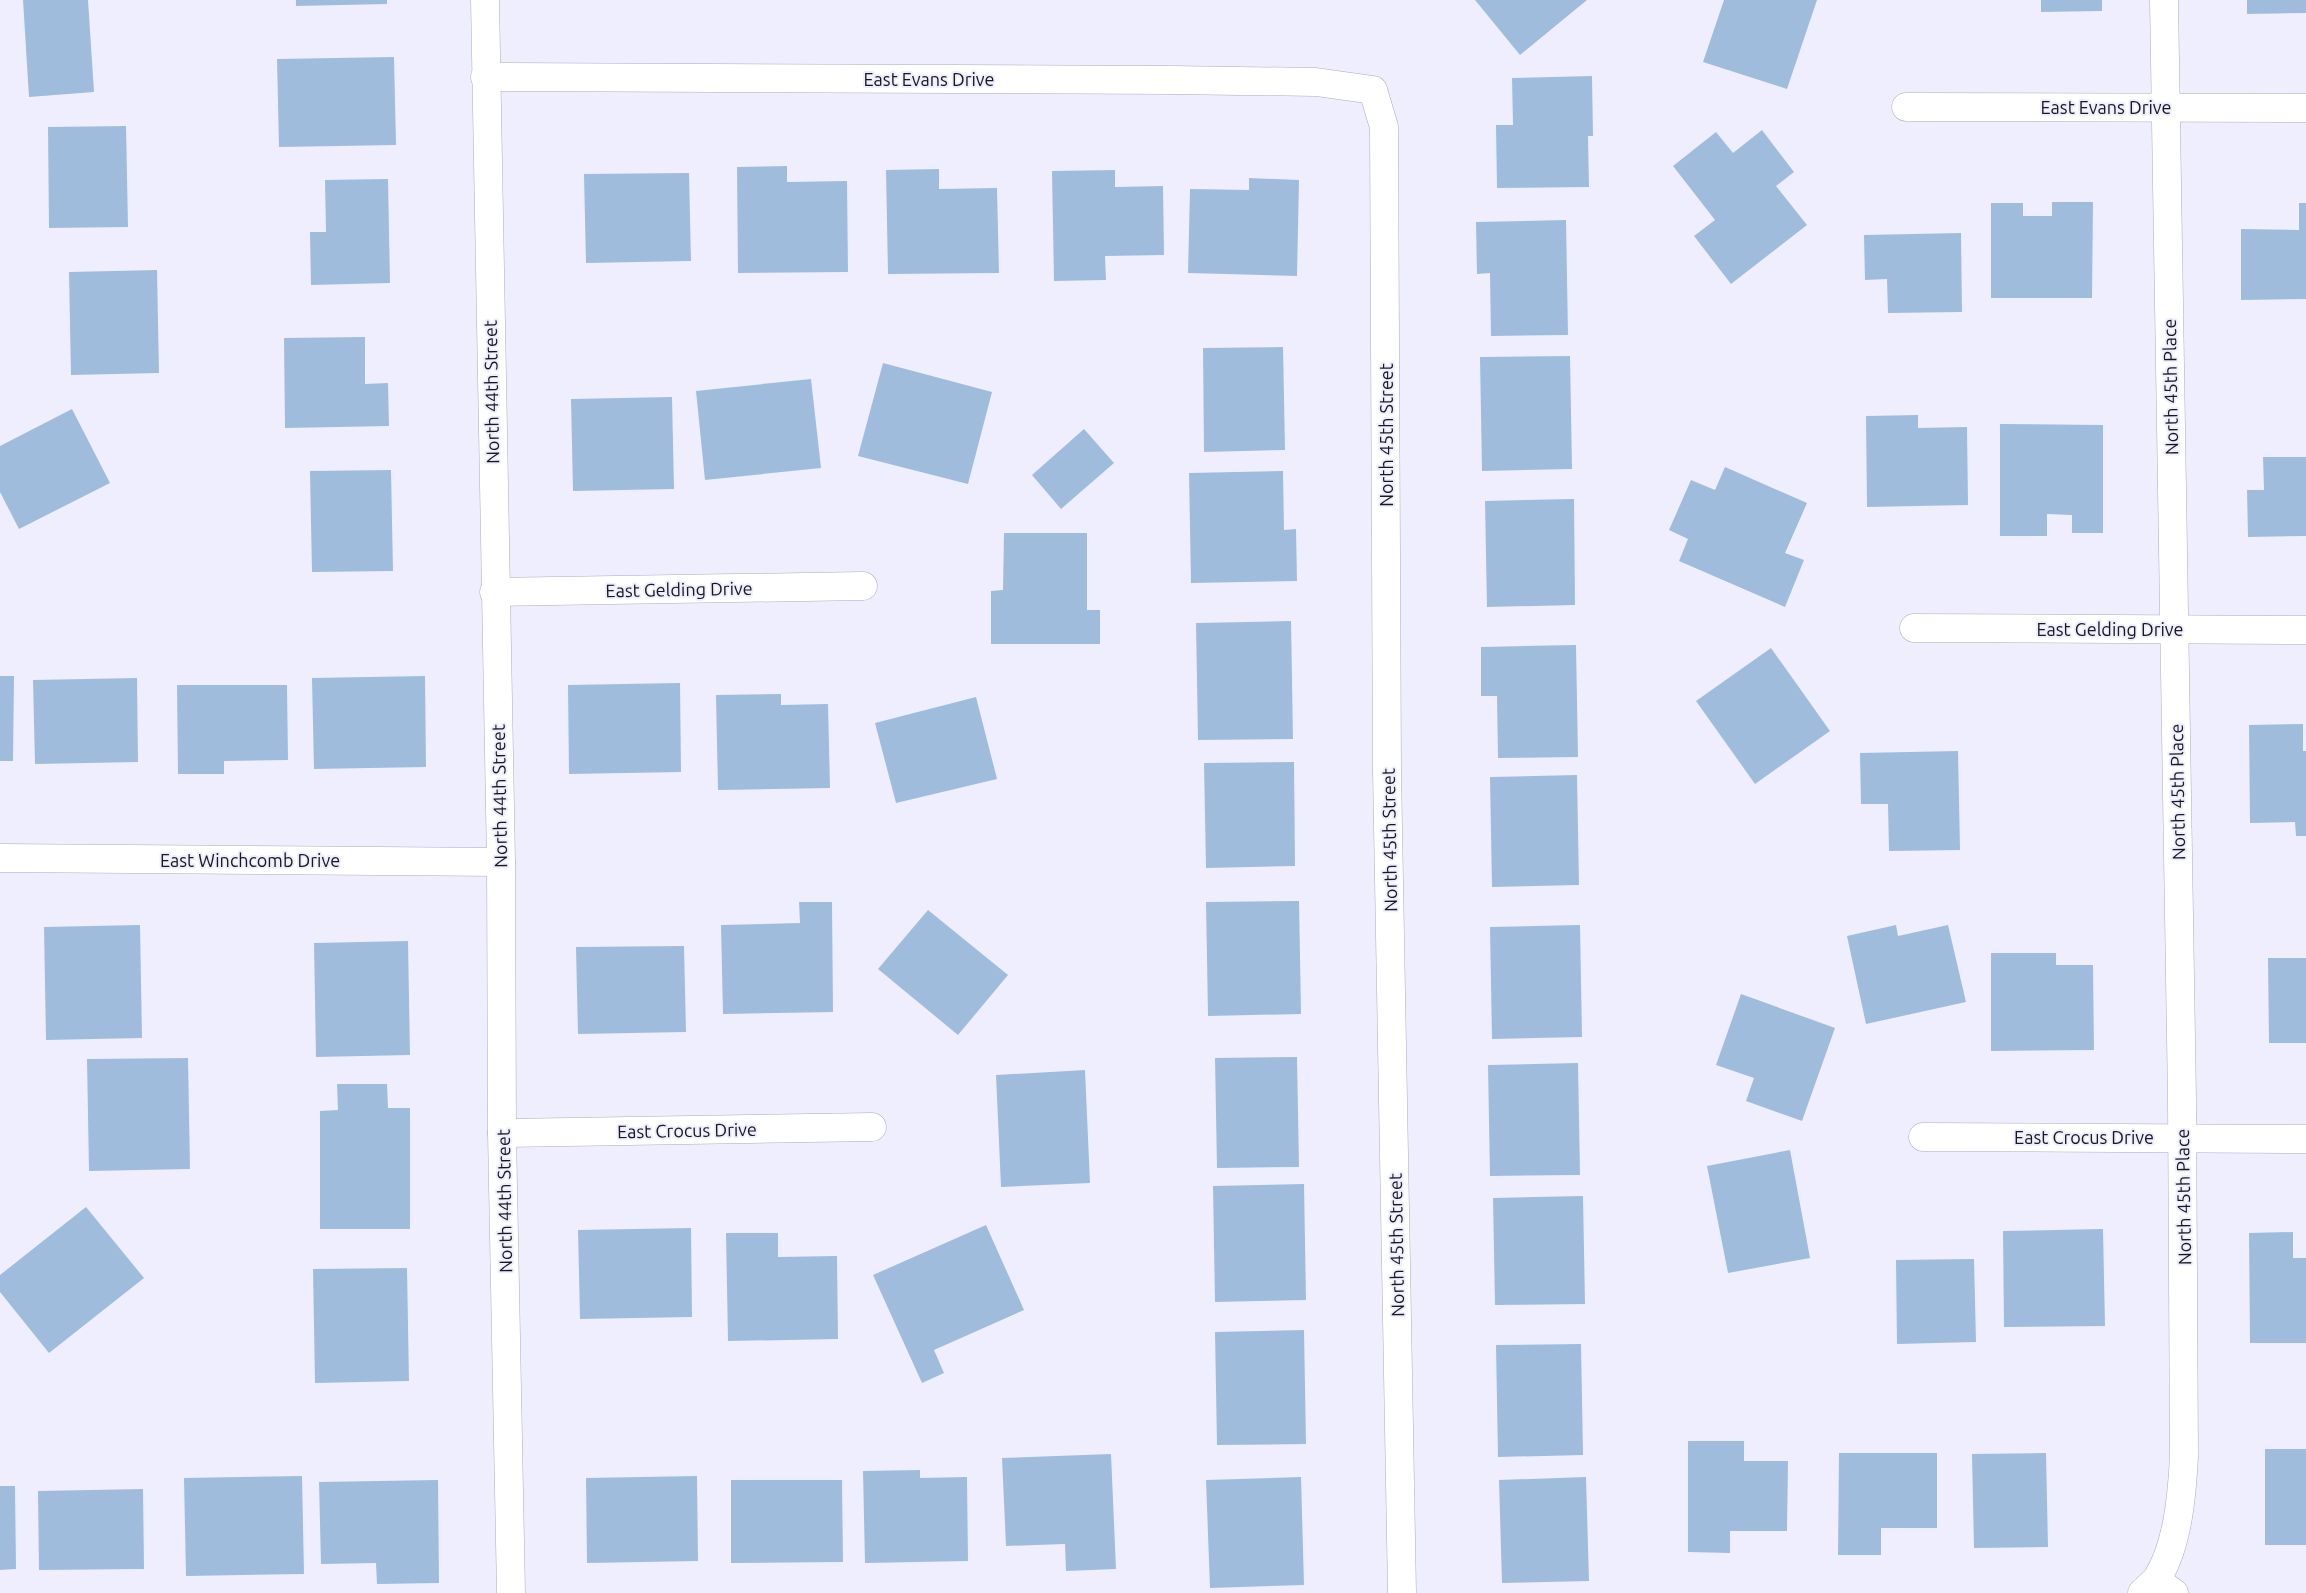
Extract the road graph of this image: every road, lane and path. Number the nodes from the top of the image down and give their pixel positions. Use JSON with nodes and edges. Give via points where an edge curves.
{"nodes":[{"id":1,"x":485,"y":0,"type":"edge"},
{"id":2,"x":2164,"y":0,"type":"edge"},
{"id":3,"x":485,"y":77,"type":"junction"},
{"id":4,"x":1373,"y":90,"type":"joint"},
{"id":5,"x":1906,"y":107,"type":"dead end"},
{"id":6,"x":2165,"y":108,"type":"junction"},
{"id":7,"x":2306,"y":108,"type":"edge"},
{"id":8,"x":863,"y":586,"type":"dead end"},
{"id":9,"x":494,"y":592,"type":"junction"},
{"id":10,"x":1914,"y":628,"type":"dead end"},
{"id":11,"x":2174,"y":630,"type":"junction"},
{"id":12,"x":2306,"y":630,"type":"edge"},
{"id":13,"x":0,"y":858,"type":"edge"},
{"id":14,"x":501,"y":862,"type":"junction"},
{"id":15,"x":872,"y":1127,"type":"dead end"},
{"id":16,"x":502,"y":1133,"type":"junction"},
{"id":17,"x":1923,"y":1137,"type":"dead end"},
{"id":18,"x":2182,"y":1138,"type":"junction"},
{"id":19,"x":2306,"y":1139,"type":"edge"},
{"id":20,"x":2157,"y":1589,"type":"edge"},
{"id":21,"x":511,"y":1593,"type":"edge"},
{"id":22,"x":1402,"y":1593,"type":"edge"}],
"edges":[{"from":1,"to":3,"type":"street","name":"North 44th Street"},
{"from":2,"to":6,"type":"street","name":"North 45th Place"},
{"from":3,"to":4,"type":"street","name":"East Evans Drive","via":[[1316,82]]},
{"from":3,"to":9,"type":"street","name":"North 44th Street"},
{"from":4,"to":22,"type":"street","name":"North 45th Street","via":[[1384,128],[1387,762]]},
{"from":5,"to":6,"type":"street","name":"East Evans Drive"},
{"from":6,"to":7,"type":"street","name":"East Evans Drive"},
{"from":6,"to":11,"type":"street","name":"North 45th Place"},
{"from":8,"to":9,"type":"street","name":"East Gelding Drive"},
{"from":9,"to":14,"type":"street","name":"North 44th Street"},
{"from":10,"to":11,"type":"street","name":"East Gelding Drive"},
{"from":11,"to":12,"type":"street","name":"East Gelding Drive"},
{"from":11,"to":18,"type":"street","name":"North 45th Place"},
{"from":13,"to":14,"type":"street","name":"East Winchcomb Drive"},
{"from":14,"to":16,"type":"street","name":"North 44th Street"},
{"from":15,"to":16,"type":"street","name":"East Crocus Drive"},
{"from":16,"to":21,"type":"street","name":"North 44th Street"},
{"from":17,"to":18,"type":"street","name":"East Crocus Drive"},
{"from":18,"to":19,"type":"street","name":"East Crocus Drive"},
{"from":18,"to":20,"type":"street","name":"North 45th Place","via":[[2184,1465],[2172,1544]]}]}
